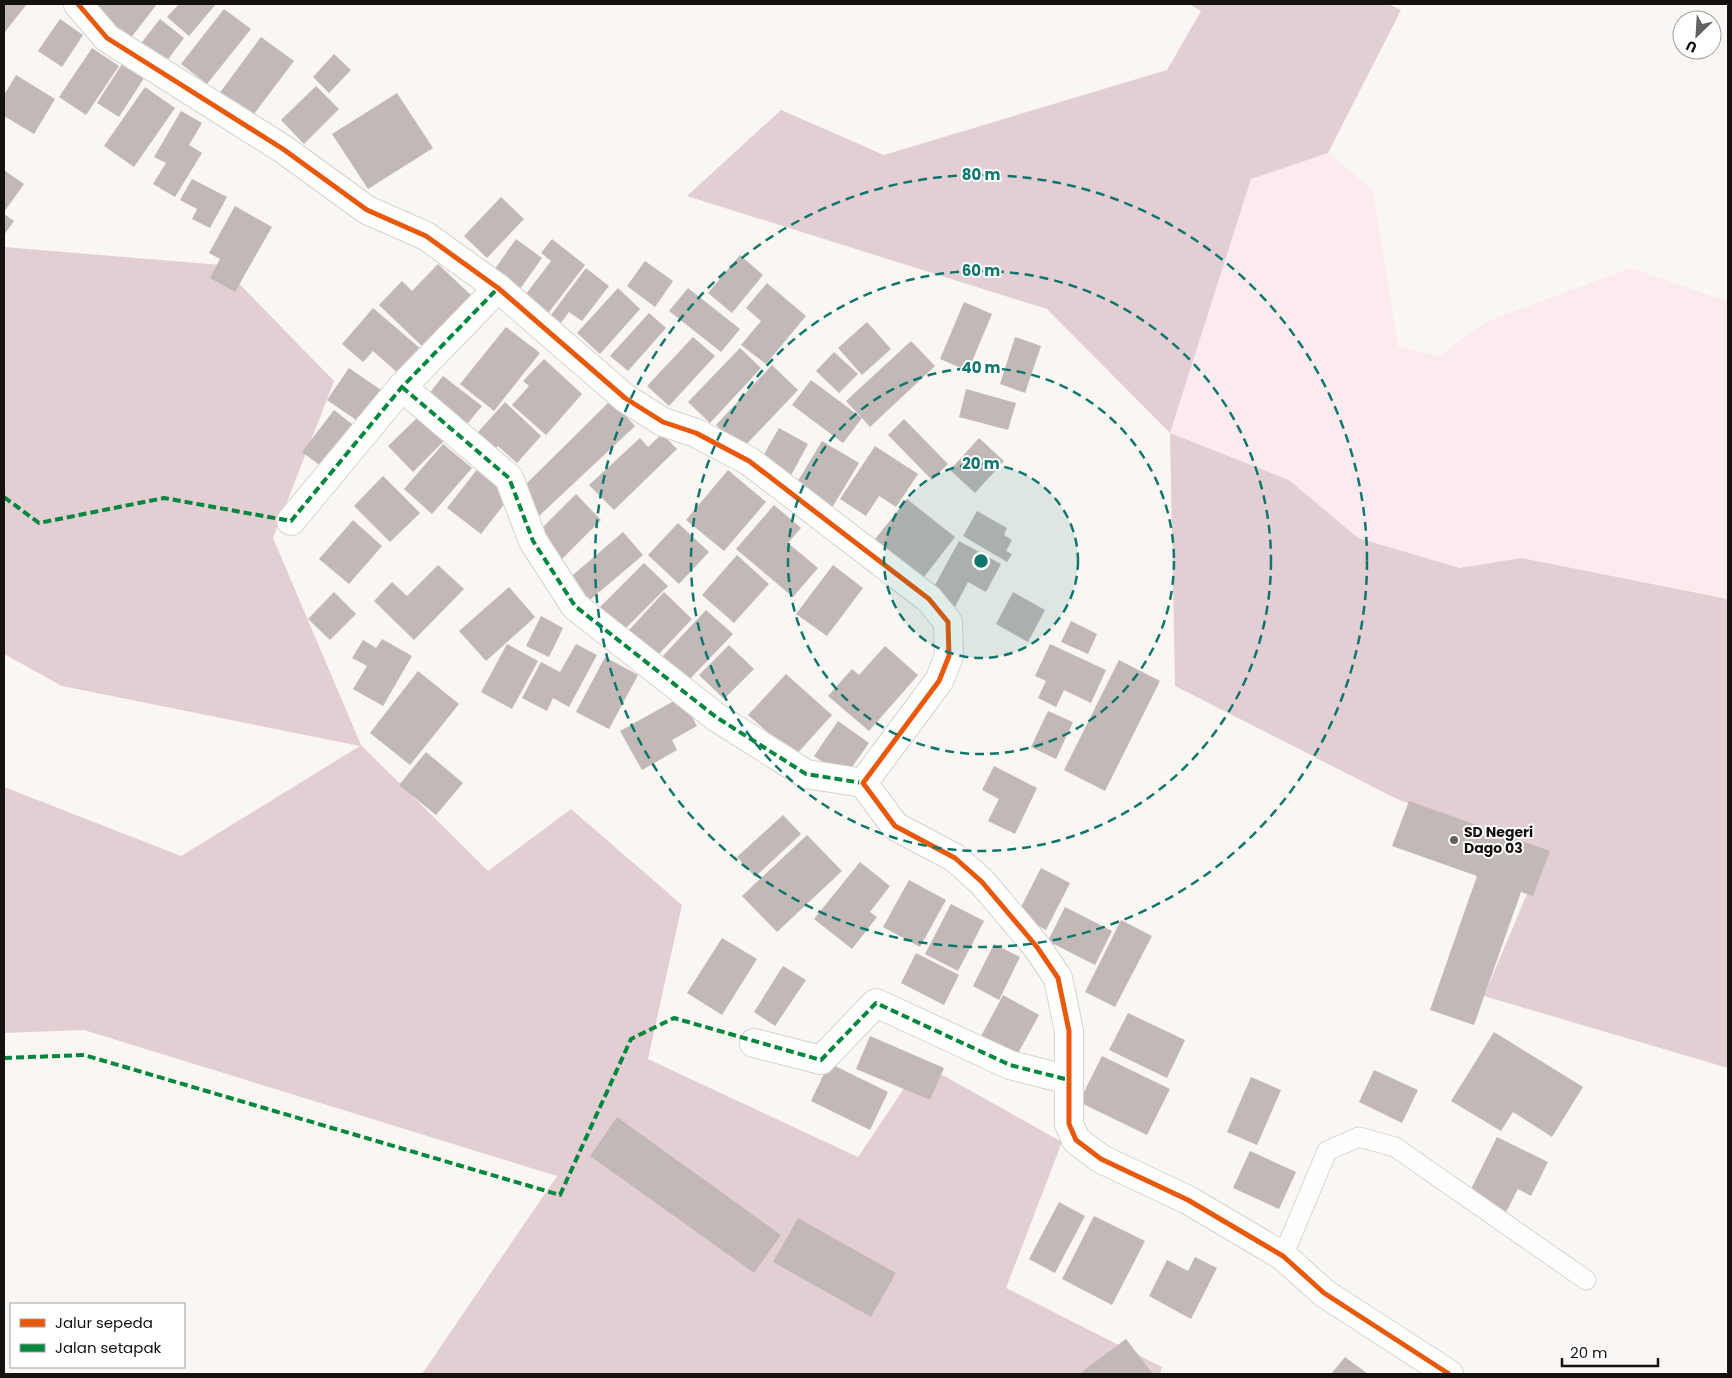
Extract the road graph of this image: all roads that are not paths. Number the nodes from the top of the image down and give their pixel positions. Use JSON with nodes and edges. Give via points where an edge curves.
{"nodes":[{"id":1,"x":78,"y":4,"type":"edge"},
{"id":2,"x":498,"y":288,"type":"junction"},
{"id":3,"x":402,"y":387,"type":"junction"},
{"id":4,"x":291,"y":521,"type":"dead end"},
{"id":5,"x":863,"y":783,"type":"junction"},
{"id":6,"x":754,"y":1043,"type":"dead end"},
{"id":7,"x":1069,"y":1080,"type":"junction"},
{"id":8,"x":1283,"y":1256,"type":"junction"},
{"id":9,"x":1586,"y":1280,"type":"dead end"},
{"id":10,"x":1449,"y":1374,"type":"edge"}],
"edges":[{"from":1,"to":2,"type":"street","via":[[107,38],[283,149],[367,210],[426,236]]},
{"from":2,"to":3,"type":"street"},
{"from":2,"to":5,"type":"street","via":[[625,398],[662,422],[696,433],[749,461],[929,600],[948,622],[949,656],[939,681]]},
{"from":3,"to":4,"type":"street"},
{"from":3,"to":5,"type":"street","via":[[509,478],[533,541],[575,606],[716,717],[806,774]]},
{"from":5,"to":7,"type":"street","via":[[895,826],[954,858],[982,882],[1037,947],[1058,978],[1068,1031]]},
{"from":6,"to":7,"type":"street","via":[[821,1060],[876,1003],[1010,1065]]},
{"from":7,"to":8,"type":"street","via":[[1069,1124],[1076,1140],[1100,1159],[1188,1200]]},
{"from":8,"to":9,"type":"lane","via":[[1327,1151],[1359,1137],[1395,1147]]},
{"from":8,"to":10,"type":"street","via":[[1324,1293]]}]}
